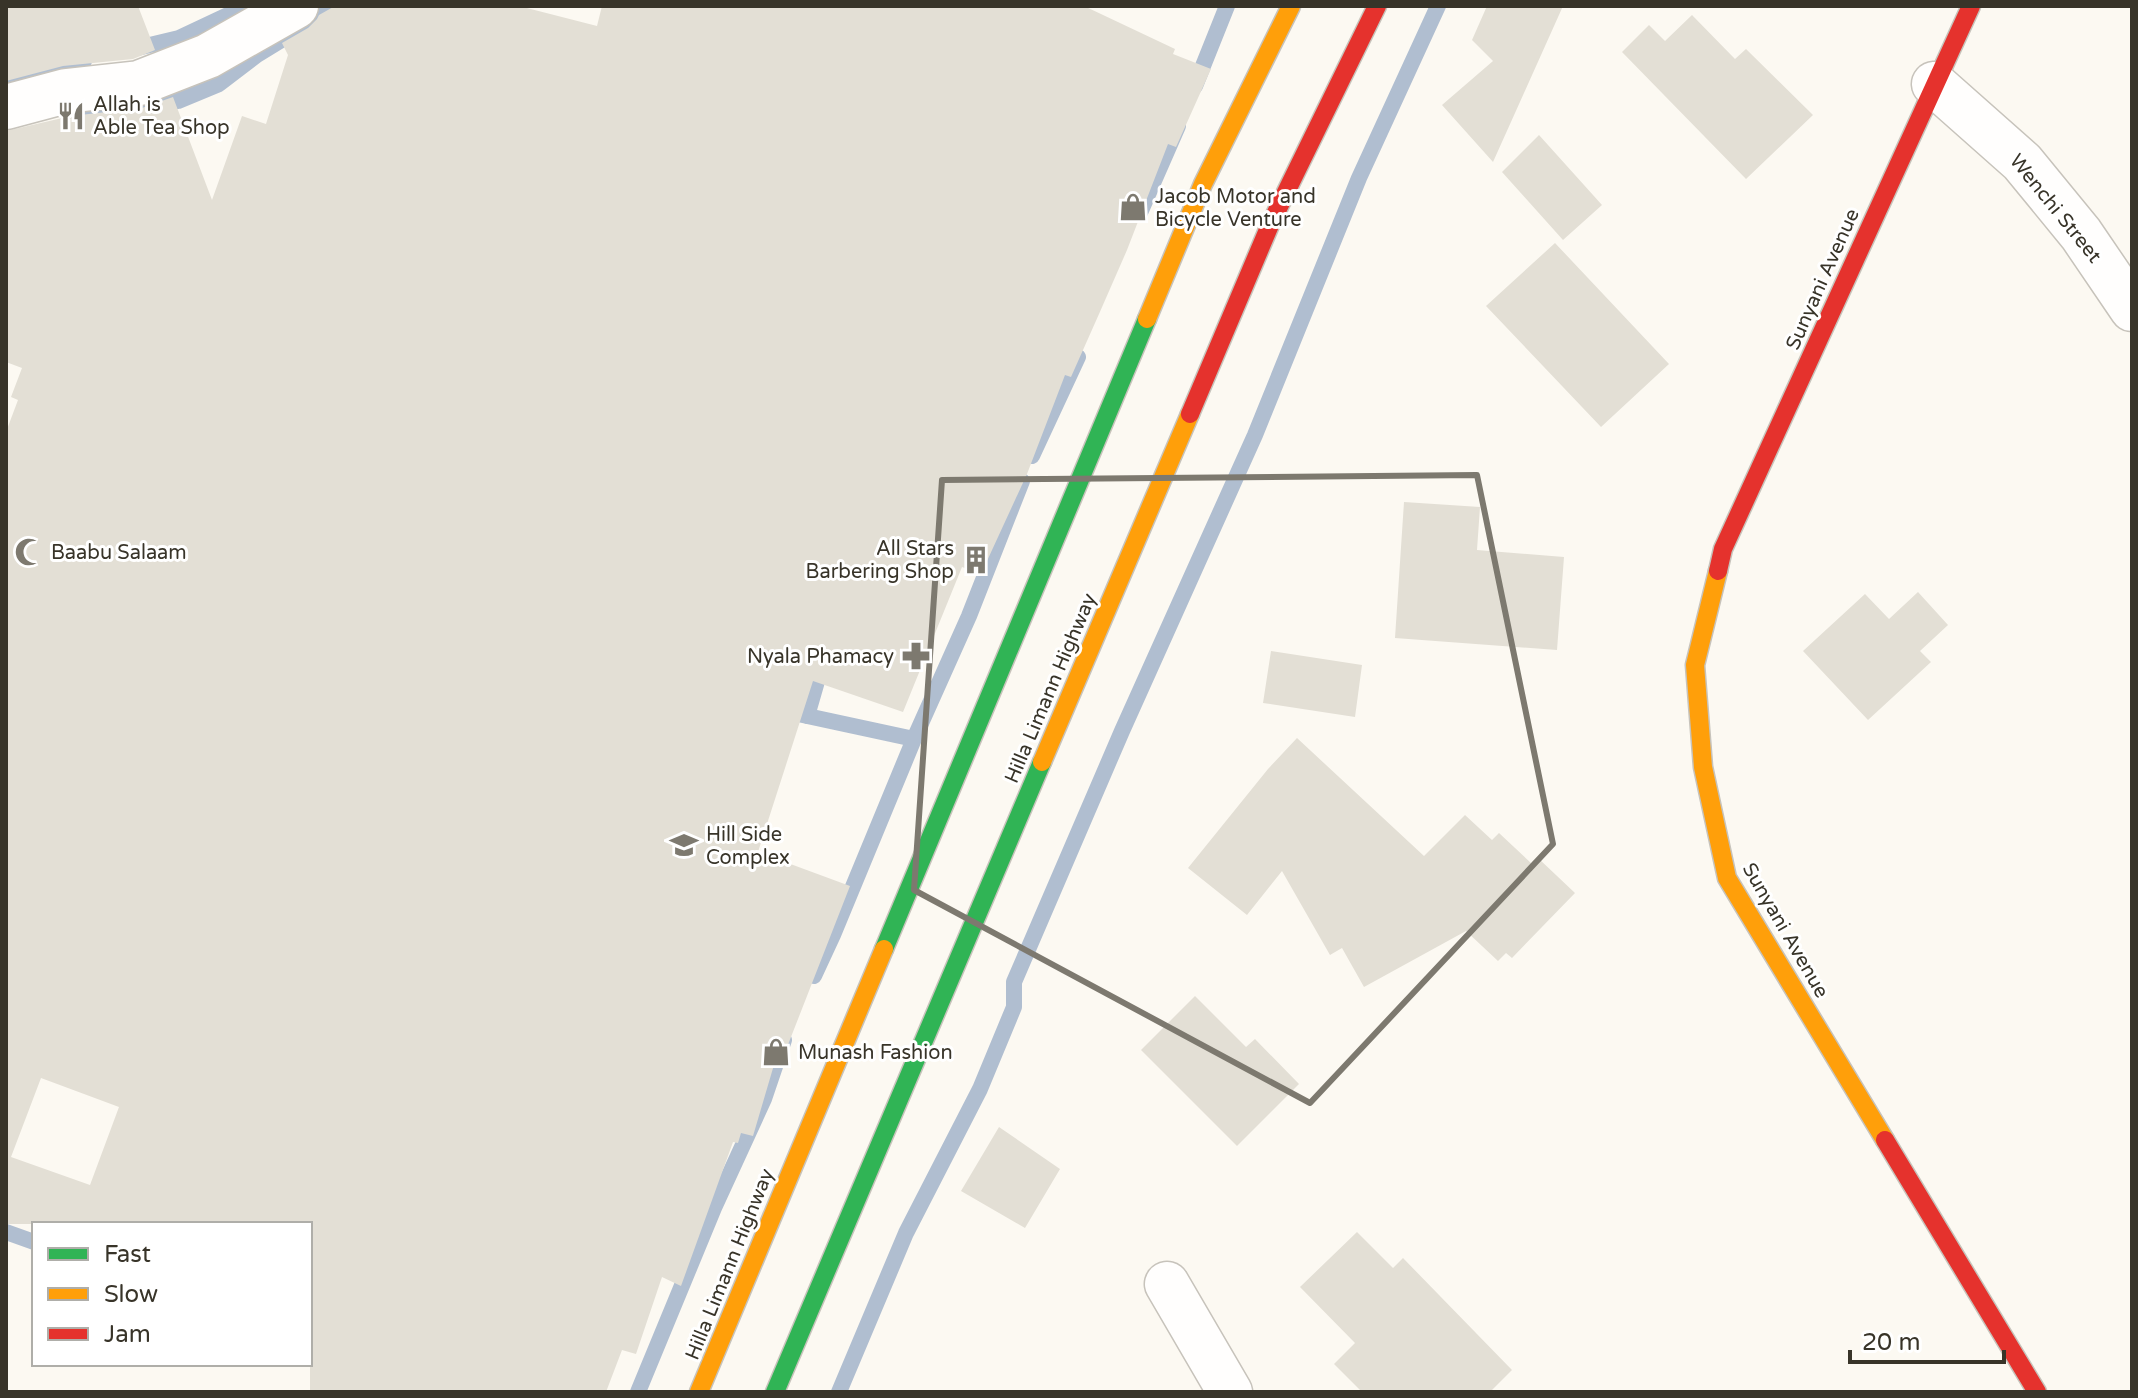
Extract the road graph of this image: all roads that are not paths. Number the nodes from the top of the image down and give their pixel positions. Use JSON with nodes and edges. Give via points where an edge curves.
{"nodes":[{"id":1,"x":296,"y":6,"type":"edge"},
{"id":2,"x":1291,"y":6,"type":"edge"},
{"id":3,"x":1377,"y":6,"type":"edge"},
{"id":4,"x":1971,"y":6,"type":"edge"},
{"id":5,"x":1934,"y":84,"type":"junction"},
{"id":6,"x":6,"y":107,"type":"edge"},
{"id":7,"x":2132,"y":309,"type":"edge"},
{"id":8,"x":1167,"y":1284,"type":"dead end"},
{"id":9,"x":699,"y":1392,"type":"edge"},
{"id":10,"x":775,"y":1392,"type":"edge"},
{"id":11,"x":1230,"y":1392,"type":"edge"},
{"id":12,"x":2037,"y":1392,"type":"edge"}],
"edges":[{"from":1,"to":6,"type":"street","via":[[208,56],[139,83],[66,91]]},
{"from":2,"to":9,"type":"main road","name":"Hilla Limann Highway","via":[[1203,184]]},
{"from":3,"to":10,"type":"main road","name":"Hilla Limann Highway","via":[[1270,225]]},
{"from":4,"to":5,"type":"main road","name":"Sunyani Avenue"},
{"from":5,"to":7,"type":"street","name":"Wenchi Street","via":[[2022,162],[2081,234]]},
{"from":5,"to":12,"type":"main road","name":"Sunyani Avenue","via":[[1723,549],[1695,665],[1703,767],[1727,878]]},
{"from":8,"to":11,"type":"street"}]}
